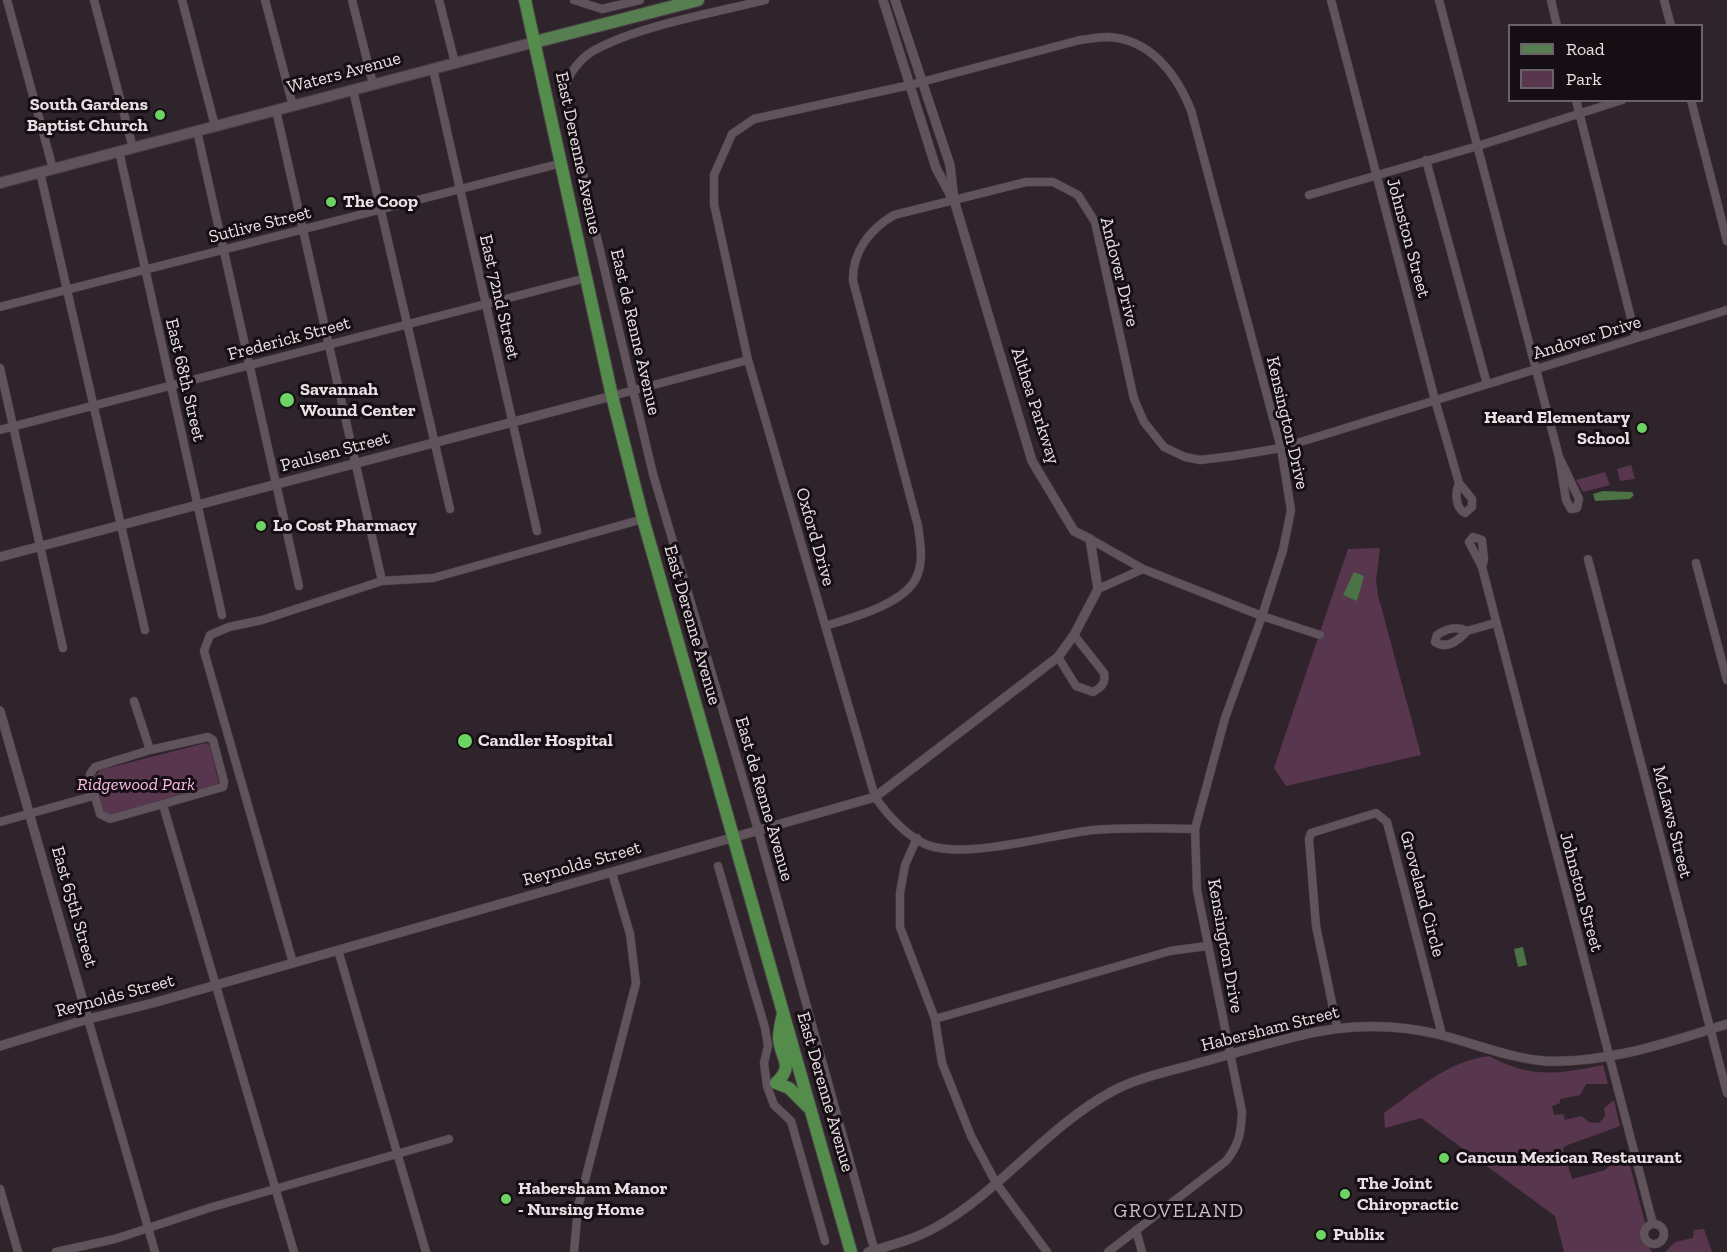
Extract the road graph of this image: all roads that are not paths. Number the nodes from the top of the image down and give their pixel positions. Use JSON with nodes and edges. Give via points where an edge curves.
{"nodes":[{"id":1,"x":7,"y":0,"type":"edge"},
{"id":2,"x":94,"y":0,"type":"edge"},
{"id":3,"x":182,"y":0,"type":"edge"},
{"id":4,"x":266,"y":0,"type":"edge"},
{"id":5,"x":352,"y":0,"type":"edge"},
{"id":6,"x":439,"y":0,"type":"edge"},
{"id":7,"x":525,"y":0,"type":"edge"},
{"id":8,"x":574,"y":0,"type":"edge"},
{"id":9,"x":640,"y":0,"type":"edge"},
{"id":10,"x":698,"y":0,"type":"edge"},
{"id":11,"x":765,"y":0,"type":"edge"},
{"id":12,"x":883,"y":0,"type":"edge"},
{"id":13,"x":896,"y":0,"type":"edge"},
{"id":14,"x":1330,"y":0,"type":"edge"},
{"id":15,"x":1438,"y":0,"type":"edge"},
{"id":16,"x":1551,"y":0,"type":"edge"},
{"id":17,"x":1664,"y":0,"type":"edge"},
{"id":18,"x":1557,"y":24,"type":"edge"},
{"id":19,"x":1670,"y":24,"type":"edge"},
{"id":20,"x":535,"y":42,"type":"junction"},
{"id":21,"x":455,"y":63,"type":"junction"},
{"id":22,"x":433,"y":69,"type":"junction"},
{"id":23,"x":922,"y":81,"type":"junction"},
{"id":24,"x":373,"y":84,"type":"junction"},
{"id":25,"x":910,"y":85,"type":"junction"},
{"id":26,"x":353,"y":90,"type":"junction"},
{"id":27,"x":1576,"y":102,"type":"edge"},
{"id":28,"x":1615,"y":102,"type":"edge"},
{"id":29,"x":1692,"y":102,"type":"edge"},
{"id":30,"x":293,"y":106,"type":"junction"},
{"id":31,"x":276,"y":110,"type":"junction"},
{"id":32,"x":1578,"y":112,"type":"junction"},
{"id":33,"x":215,"y":126,"type":"junction"},
{"id":34,"x":197,"y":131,"type":"junction"},
{"id":35,"x":1478,"y":146,"type":"junction"},
{"id":36,"x":133,"y":148,"type":"junction"},
{"id":37,"x":119,"y":151,"type":"junction"},
{"id":38,"x":1426,"y":160,"type":"junction"},
{"id":39,"x":562,"y":163,"type":"junction"},
{"id":40,"x":53,"y":169,"type":"junction"},
{"id":41,"x":40,"y":172,"type":"junction"},
{"id":42,"x":1376,"y":175,"type":"junction"},
{"id":43,"x":0,"y":183,"type":"edge"},
{"id":44,"x":460,"y":189,"type":"junction"},
{"id":45,"x":1309,"y":195,"type":"dead end"},
{"id":46,"x":954,"y":200,"type":"junction"},
{"id":47,"x":380,"y":210,"type":"junction"},
{"id":48,"x":303,"y":230,"type":"junction"},
{"id":49,"x":1727,"y":241,"type":"edge"},
{"id":50,"x":224,"y":250,"type":"junction"},
{"id":51,"x":144,"y":270,"type":"junction"},
{"id":52,"x":586,"y":278,"type":"junction"},
{"id":53,"x":66,"y":291,"type":"junction"},
{"id":54,"x":485,"y":304,"type":"junction"},
{"id":55,"x":0,"y":307,"type":"edge"},
{"id":56,"x":1727,"y":310,"type":"edge"},
{"id":57,"x":406,"y":324,"type":"junction"},
{"id":58,"x":1636,"y":338,"type":"junction"},
{"id":59,"x":329,"y":344,"type":"junction"},
{"id":60,"x":748,"y":360,"type":"junction"},
{"id":61,"x":250,"y":365,"type":"junction"},
{"id":62,"x":0,"y":368,"type":"edge"},
{"id":63,"x":1537,"y":369,"type":"junction"},
{"id":64,"x":1487,"y":384,"type":"junction"},
{"id":65,"x":172,"y":385,"type":"junction"},
{"id":66,"x":632,"y":391,"type":"junction"},
{"id":67,"x":612,"y":396,"type":"junction"},
{"id":68,"x":1435,"y":400,"type":"junction"},
{"id":69,"x":92,"y":406,"type":"junction"},
{"id":70,"x":512,"y":423,"type":"junction"},
{"id":71,"x":13,"y":426,"type":"junction"},
{"id":72,"x":0,"y":430,"type":"edge"},
{"id":73,"x":433,"y":443,"type":"junction"},
{"id":74,"x":1281,"y":448,"type":"junction"},
{"id":75,"x":1560,"y":457,"type":"junction"},
{"id":76,"x":356,"y":463,"type":"junction"},
{"id":77,"x":1459,"y":483,"type":"dead end"},
{"id":78,"x":277,"y":484,"type":"junction"},
{"id":79,"x":198,"y":504,"type":"junction"},
{"id":80,"x":450,"y":509,"type":"dead end"},
{"id":81,"x":643,"y":519,"type":"junction"},
{"id":82,"x":120,"y":525,"type":"junction"},
{"id":83,"x":537,"y":531,"type":"dead end"},
{"id":84,"x":1090,"y":539,"type":"junction"},
{"id":85,"x":40,"y":546,"type":"junction"},
{"id":86,"x":0,"y":557,"type":"edge"},
{"id":87,"x":1588,"y":558,"type":"dead end"},
{"id":88,"x":1696,"y":563,"type":"dead end"},
{"id":89,"x":1482,"y":567,"type":"dead end"},
{"id":90,"x":1143,"y":569,"type":"junction"},
{"id":91,"x":382,"y":581,"type":"junction"},
{"id":92,"x":299,"y":586,"type":"dead end"},
{"id":93,"x":1098,"y":589,"type":"junction"},
{"id":94,"x":222,"y":615,"type":"dead end"},
{"id":95,"x":1262,"y":616,"type":"junction"},
{"id":96,"x":1495,"y":623,"type":"junction"},
{"id":97,"x":825,"y":626,"type":"junction"},
{"id":98,"x":145,"y":630,"type":"dead end"},
{"id":99,"x":1467,"y":631,"type":"dead end"},
{"id":100,"x":1074,"y":635,"type":"junction"},
{"id":101,"x":1320,"y":635,"type":"dead end"},
{"id":102,"x":63,"y":648,"type":"dead end"},
{"id":103,"x":1058,"y":657,"type":"junction"},
{"id":104,"x":1727,"y":680,"type":"edge"},
{"id":105,"x":134,"y":701,"type":"dead end"},
{"id":106,"x":0,"y":711,"type":"edge"},
{"id":107,"x":150,"y":750,"type":"junction"},
{"id":108,"x":93,"y":796,"type":"junction"},
{"id":109,"x":875,"y":797,"type":"junction"},
{"id":110,"x":163,"y":805,"type":"junction"},
{"id":111,"x":31,"y":814,"type":"junction"},
{"id":112,"x":0,"y":822,"type":"edge"},
{"id":113,"x":1195,"y":829,"type":"junction"},
{"id":114,"x":758,"y":831,"type":"junction"},
{"id":115,"x":734,"y":838,"type":"junction"},
{"id":116,"x":917,"y":838,"type":"junction"},
{"id":117,"x":718,"y":866,"type":"dead end"},
{"id":118,"x":612,"y":873,"type":"junction"},
{"id":119,"x":1207,"y":946,"type":"junction"},
{"id":120,"x":338,"y":950,"type":"junction"},
{"id":121,"x":293,"y":963,"type":"junction"},
{"id":122,"x":218,"y":984,"type":"junction"},
{"id":123,"x":784,"y":1013,"type":"junction"},
{"id":124,"x":88,"y":1019,"type":"junction"},
{"id":125,"x":935,"y":1019,"type":"junction"},
{"id":126,"x":1727,"y":1024,"type":"edge"},
{"id":127,"x":1337,"y":1027,"type":"junction"},
{"id":128,"x":1709,"y":1030,"type":"junction"},
{"id":129,"x":1442,"y":1035,"type":"junction"},
{"id":130,"x":0,"y":1046,"type":"edge"},
{"id":131,"x":1230,"y":1054,"type":"junction"},
{"id":132,"x":1609,"y":1056,"type":"junction"},
{"id":133,"x":1727,"y":1093,"type":"edge"},
{"id":134,"x":811,"y":1110,"type":"junction"},
{"id":135,"x":449,"y":1139,"type":"dead end"},
{"id":136,"x":397,"y":1153,"type":"junction"},
{"id":137,"x":996,"y":1183,"type":"junction"},
{"id":138,"x":276,"y":1188,"type":"junction"},
{"id":139,"x":0,"y":1189,"type":"edge"},
{"id":140,"x":1653,"y":1224,"type":"dead end"},
{"id":141,"x":149,"y":1228,"type":"junction"},
{"id":142,"x":1136,"y":1230,"type":"junction"},
{"id":143,"x":825,"y":1241,"type":"dead end"},
{"id":144,"x":873,"y":1251,"type":"edge"},
{"id":145,"x":18,"y":1252,"type":"edge"},
{"id":146,"x":57,"y":1252,"type":"edge"},
{"id":147,"x":155,"y":1252,"type":"edge"},
{"id":148,"x":294,"y":1252,"type":"edge"},
{"id":149,"x":426,"y":1252,"type":"edge"},
{"id":150,"x":574,"y":1252,"type":"edge"},
{"id":151,"x":851,"y":1252,"type":"edge"},
{"id":152,"x":1047,"y":1252,"type":"edge"},
{"id":153,"x":1107,"y":1252,"type":"edge"},
{"id":154,"x":1142,"y":1252,"type":"edge"}],
"edges":[{"from":1,"to":40,"type":"street"},
{"from":2,"to":36,"type":"street"},
{"from":3,"to":33,"type":"street"},
{"from":4,"to":30,"type":"street"},
{"from":5,"to":24,"type":"street"},
{"from":6,"to":21,"type":"street"},
{"from":7,"to":20,"type":"highway","name":"East Derenne Avenue"},
{"from":8,"to":9,"type":"street","via":[[602,9]]},
{"from":10,"to":20,"type":"main road","name":"Waters Avenue"},
{"from":11,"to":66,"type":"street","name":"East de Renne Avenue","via":[[625,36],[591,52],[569,74],[565,87]]},
{"from":12,"to":25,"type":"street","name":"Althea Parkway"},
{"from":13,"to":23,"type":"street","name":"Althea Parkway"},
{"from":14,"to":42,"type":"street","name":"Johnston Street"},
{"from":15,"to":35,"type":"street"},
{"from":16,"to":18,"type":"street"},
{"from":17,"to":19,"type":"street"},
{"from":20,"to":21,"type":"main road","name":"Waters Avenue"},
{"from":20,"to":39,"type":"highway","name":"East Derenne Avenue"},
{"from":21,"to":22,"type":"main road","name":"Waters Avenue"},
{"from":22,"to":24,"type":"main road","name":"Waters Avenue"},
{"from":22,"to":44,"type":"street","name":"East 72nd Street"},
{"from":23,"to":25,"type":"street","name":"Kensington Drive"},
{"from":23,"to":46,"type":"street","name":"Althea Parkway","via":[[950,165]]},
{"from":23,"to":74,"type":"street","name":"Kensington Drive","via":[[1094,38],[1136,42],[1159,58],[1191,110]]},
{"from":24,"to":26,"type":"main road","name":"Waters Avenue"},
{"from":25,"to":46,"type":"street","name":"Althea Parkway","via":[[936,168]]},
{"from":25,"to":60,"type":"street","name":"Oxford Drive","via":[[754,119],[732,134],[714,175],[714,204]]},
{"from":26,"to":30,"type":"main road","name":"Waters Avenue"},
{"from":26,"to":47,"type":"street"},
{"from":27,"to":32,"type":"street"},
{"from":28,"to":32,"type":"street"},
{"from":29,"to":49,"type":"street"},
{"from":30,"to":31,"type":"main road","name":"Waters Avenue"},
{"from":31,"to":33,"type":"main road","name":"Waters Avenue"},
{"from":31,"to":48,"type":"street"},
{"from":32,"to":35,"type":"street"},
{"from":32,"to":58,"type":"street"},
{"from":33,"to":34,"type":"main road","name":"Waters Avenue"},
{"from":34,"to":36,"type":"main road","name":"Waters Avenue"},
{"from":34,"to":50,"type":"street"},
{"from":35,"to":38,"type":"street"},
{"from":35,"to":63,"type":"street"},
{"from":36,"to":37,"type":"main road","name":"Waters Avenue"},
{"from":37,"to":40,"type":"main road","name":"Waters Avenue"},
{"from":37,"to":51,"type":"street","name":"East 68th Street"},
{"from":38,"to":42,"type":"street"},
{"from":38,"to":64,"type":"street"},
{"from":39,"to":44,"type":"street","name":"Sutlive Street"},
{"from":39,"to":52,"type":"highway","name":"East Derenne Avenue"},
{"from":40,"to":41,"type":"main road","name":"Waters Avenue"},
{"from":41,"to":43,"type":"main road","name":"Waters Avenue"},
{"from":41,"to":53,"type":"street"},
{"from":42,"to":45,"type":"street"},
{"from":42,"to":68,"type":"street","name":"Johnston Street"},
{"from":44,"to":47,"type":"street","name":"Sutlive Street"},
{"from":44,"to":54,"type":"street","name":"East 72nd Street"},
{"from":46,"to":74,"type":"street","name":"Andover Drive","via":[[1026,182],[1053,182],[1078,195],[1095,222],[1134,399],[1155,437],[1172,452],[1200,460]]},
{"from":46,"to":84,"type":"street","name":"Althea Parkway","via":[[1032,461],[1074,531]]},
{"from":46,"to":97,"type":"street","name":"Andover Drive","via":[[894,215],[877,225],[853,265],[922,554],[917,578],[903,592],[881,606]]},
{"from":47,"to":48,"type":"street","name":"Sutlive Street"},
{"from":47,"to":57,"type":"street"},
{"from":48,"to":50,"type":"street","name":"Sutlive Street"},
{"from":48,"to":59,"type":"street"},
{"from":50,"to":51,"type":"street","name":"Sutlive Street"},
{"from":50,"to":61,"type":"street"},
{"from":51,"to":53,"type":"street","name":"Sutlive Street"},
{"from":51,"to":65,"type":"street","name":"East 68th Street"},
{"from":52,"to":54,"type":"street","name":"Frederick Street"},
{"from":52,"to":67,"type":"highway","name":"East Derenne Avenue"},
{"from":53,"to":55,"type":"street","name":"Sutlive Street"},
{"from":53,"to":69,"type":"street"},
{"from":54,"to":57,"type":"street","name":"Frederick Street"},
{"from":54,"to":70,"type":"street","name":"East 72nd Street"},
{"from":56,"to":58,"type":"street","name":"Andover Drive"},
{"from":57,"to":59,"type":"street","name":"Frederick Street"},
{"from":57,"to":73,"type":"street"},
{"from":58,"to":63,"type":"street","name":"Andover Drive"},
{"from":59,"to":61,"type":"street","name":"Frederick Street"},
{"from":59,"to":76,"type":"street"},
{"from":60,"to":66,"type":"street","name":"Paulsen Street"},
{"from":60,"to":97,"type":"street","name":"Oxford Drive"},
{"from":61,"to":65,"type":"street","name":"Frederick Street"},
{"from":61,"to":78,"type":"street"},
{"from":62,"to":71,"type":"street"},
{"from":63,"to":64,"type":"street","name":"Andover Drive"},
{"from":63,"to":75,"type":"street"},
{"from":64,"to":68,"type":"street","name":"Andover Drive"},
{"from":65,"to":69,"type":"street","name":"Frederick Street"},
{"from":65,"to":79,"type":"street","name":"East 68th Street"},
{"from":66,"to":67,"type":"street","name":"Paulsen Street"},
{"from":66,"to":114,"type":"street","name":"East de Renne Avenue"},
{"from":67,"to":70,"type":"street","name":"Paulsen Street"},
{"from":67,"to":81,"type":"highway","name":"East Derenne Avenue"},
{"from":68,"to":74,"type":"street","name":"Andover Drive"},
{"from":68,"to":77,"type":"street","name":"Johnston Street"},
{"from":69,"to":71,"type":"street","name":"Frederick Street"},
{"from":69,"to":82,"type":"street"},
{"from":70,"to":73,"type":"street","name":"Paulsen Street"},
{"from":70,"to":83,"type":"street","name":"East 72nd Street"},
{"from":71,"to":72,"type":"street","name":"Frederick Street"},
{"from":71,"to":85,"type":"street"},
{"from":73,"to":76,"type":"street","name":"Paulsen Street"},
{"from":73,"to":80,"type":"street"},
{"from":74,"to":95,"type":"street","name":"Kensington Drive","via":[[1291,510]]},
{"from":75,"to":75,"type":"street","via":[[1566,500],[1571,509],[1577,508],[1579,499]]},
{"from":76,"to":78,"type":"street","name":"Paulsen Street"},
{"from":76,"to":91,"type":"street"},
{"from":78,"to":79,"type":"street","name":"Paulsen Street"},
{"from":78,"to":92,"type":"street"},
{"from":79,"to":82,"type":"street","name":"Paulsen Street"},
{"from":79,"to":94,"type":"street","name":"East 68th Street"},
{"from":81,"to":91,"type":"street","via":[[433,578]]},
{"from":81,"to":115,"type":"highway","name":"East Derenne Avenue"},
{"from":82,"to":85,"type":"street","name":"Paulsen Street"},
{"from":82,"to":98,"type":"street"},
{"from":84,"to":90,"type":"street","name":"Althea Parkway"},
{"from":84,"to":93,"type":"street"},
{"from":85,"to":86,"type":"street","name":"Paulsen Street"},
{"from":85,"to":102,"type":"street"},
{"from":87,"to":128,"type":"street","name":"McLaws Street"},
{"from":88,"to":104,"type":"street"},
{"from":89,"to":96,"type":"street","name":"Johnston Street"},
{"from":90,"to":93,"type":"street"},
{"from":90,"to":95,"type":"street","name":"Althea Parkway"},
{"from":91,"to":121,"type":"street","via":[[229,627],[210,635],[204,651]]},
{"from":93,"to":100,"type":"street","name":"Reynolds Street"},
{"from":95,"to":101,"type":"street","name":"Althea Parkway"},
{"from":95,"to":113,"type":"street","name":"Kensington Drive","via":[[1225,718]]},
{"from":96,"to":99,"type":"street"},
{"from":96,"to":132,"type":"street","name":"Johnston Street"},
{"from":97,"to":109,"type":"street","name":"Oxford Drive"},
{"from":100,"to":103,"type":"street","name":"Reynolds Street"},
{"from":100,"to":103,"type":"street","via":[[1104,673],[1101,687],[1093,692],[1076,686]]},
{"from":103,"to":109,"type":"street","name":"Reynolds Street"},
{"from":105,"to":107,"type":"street"},
{"from":106,"to":111,"type":"street","name":"East 65th Street"},
{"from":107,"to":108,"type":"street","via":[[92,770]]},
{"from":107,"to":110,"type":"street","via":[[208,737],[213,740],[224,782],[223,787]]},
{"from":108,"to":110,"type":"street","via":[[100,814],[110,819]]},
{"from":108,"to":111,"type":"street"},
{"from":109,"to":114,"type":"street","name":"Reynolds Street"},
{"from":109,"to":116,"type":"street","name":"Oxford Drive","via":[[890,817]]},
{"from":110,"to":122,"type":"street"},
{"from":111,"to":112,"type":"street"},
{"from":111,"to":124,"type":"street","name":"East 65th Street"},
{"from":113,"to":116,"type":"street","name":"Oxford Drive","via":[[1096,830],[967,849],[940,848]]},
{"from":113,"to":119,"type":"street","name":"Kensington Drive","via":[[1197,890]]},
{"from":114,"to":115,"type":"street","name":"Reynolds Street"},
{"from":114,"to":144,"type":"street","name":"East de Renne Avenue"},
{"from":115,"to":118,"type":"street","name":"Reynolds Street"},
{"from":115,"to":123,"type":"highway","name":"East Derenne Avenue"},
{"from":116,"to":125,"type":"street","via":[[905,865],[900,927]]},
{"from":117,"to":143,"type":"street","via":[[765,1028],[767,1086],[774,1105],[791,1120]]},
{"from":118,"to":120,"type":"street","name":"Reynolds Street"},
{"from":118,"to":150,"type":"street","via":[[630,934],[636,983],[578,1208]]},
{"from":119,"to":125,"type":"street","via":[[1170,951]]},
{"from":119,"to":131,"type":"street","name":"Kensington Drive"},
{"from":120,"to":121,"type":"street","name":"Reynolds Street"},
{"from":120,"to":136,"type":"street"},
{"from":121,"to":122,"type":"street","name":"Reynolds Street"},
{"from":122,"to":124,"type":"street","name":"Reynolds Street"},
{"from":122,"to":138,"type":"street"},
{"from":123,"to":134,"type":"highway","name":"East Derenne Avenue"},
{"from":123,"to":134,"type":"highway","via":[[779,1039],[787,1068],[776,1083],[795,1092]]},
{"from":124,"to":130,"type":"street","name":"Reynolds Street"},
{"from":124,"to":141,"type":"street","name":"East 65th Street"},
{"from":125,"to":137,"type":"street","via":[[946,1074],[971,1136]]},
{"from":126,"to":128,"type":"street","name":"Habersham Street"},
{"from":127,"to":129,"type":"street","name":"Habersham Street","via":[[1374,1026]]},
{"from":127,"to":129,"type":"street","name":"Groveland Circle","via":[[1316,926],[1309,839],[1311,833],[1376,813],[1387,822]]},
{"from":127,"to":131,"type":"street","name":"Habersham Street"},
{"from":128,"to":132,"type":"street","name":"Habersham Street"},
{"from":128,"to":133,"type":"street","name":"McLaws Street"},
{"from":129,"to":132,"type":"street","name":"Habersham Street","via":[[1521,1058],[1546,1061]]},
{"from":131,"to":137,"type":"street","name":"Habersham Street","via":[[1112,1092],[1075,1116]]},
{"from":131,"to":142,"type":"street","name":"Kensington Drive","via":[[1242,1112],[1237,1148],[1226,1161]]},
{"from":132,"to":140,"type":"street","name":"Johnston Street"},
{"from":134,"to":151,"type":"highway","name":"East Derenne Avenue"},
{"from":135,"to":136,"type":"street"},
{"from":136,"to":138,"type":"street"},
{"from":136,"to":149,"type":"street"},
{"from":137,"to":144,"type":"street","name":"Habersham Street","via":[[937,1227]]},
{"from":137,"to":152,"type":"street"},
{"from":138,"to":141,"type":"street"},
{"from":138,"to":148,"type":"street"},
{"from":139,"to":145,"type":"street"},
{"from":141,"to":146,"type":"street"},
{"from":141,"to":147,"type":"street","name":"East 65th Street"},
{"from":142,"to":153,"type":"street","name":"Kensington Drive"},
{"from":142,"to":154,"type":"street"}]}
